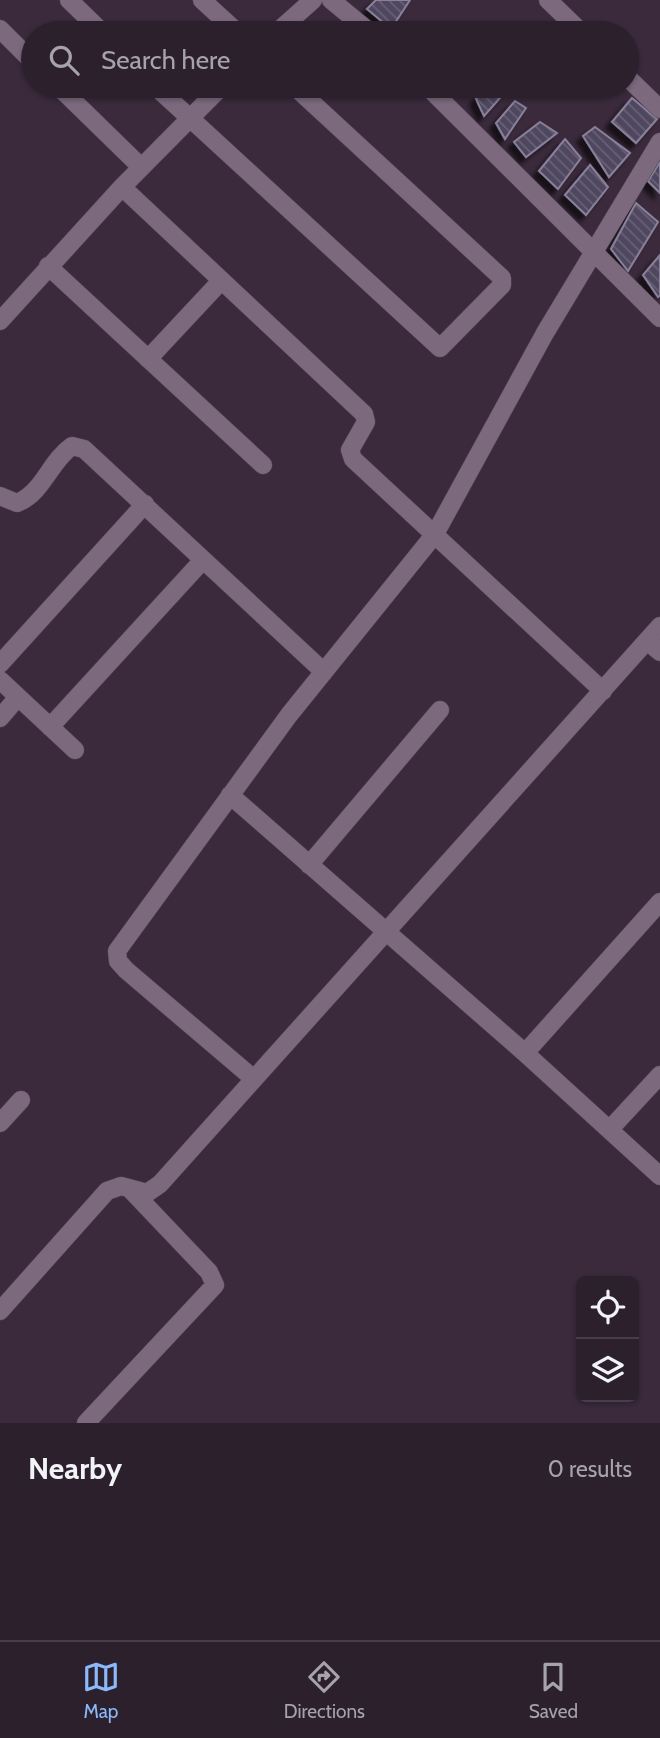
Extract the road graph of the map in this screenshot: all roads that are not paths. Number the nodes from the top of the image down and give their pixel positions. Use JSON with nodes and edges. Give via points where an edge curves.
{"nodes":[{"id":1,"x":69,"y":0,"type":"edge"},
{"id":2,"x":202,"y":0,"type":"edge"},
{"id":3,"x":313,"y":0,"type":"edge"},
{"id":4,"x":331,"y":0,"type":"edge"},
{"id":5,"x":548,"y":0,"type":"edge"},
{"id":6,"x":91,"y":21,"type":"edge"},
{"id":7,"x":225,"y":21,"type":"edge"},
{"id":8,"x":289,"y":21,"type":"edge"},
{"id":9,"x":356,"y":21,"type":"edge"},
{"id":10,"x":570,"y":21,"type":"edge"},
{"id":11,"x":0,"y":29,"type":"edge"},
{"id":12,"x":21,"y":50,"type":"edge"},
{"id":13,"x":639,"y":89,"type":"edge"},
{"id":14,"x":70,"y":98,"type":"edge"},
{"id":15,"x":167,"y":98,"type":"edge"},
{"id":16,"x":210,"y":98,"type":"edge"},
{"id":17,"x":307,"y":98,"type":"edge"},
{"id":18,"x":439,"y":98,"type":"edge"},
{"id":19,"x":660,"y":109,"type":"edge"},
{"id":20,"x":188,"y":119,"type":"junction"},
{"id":21,"x":660,"y":142,"type":"edge"},
{"id":22,"x":141,"y":167,"type":"junction"},
{"id":23,"x":122,"y":187,"type":"junction"},
{"id":24,"x":592,"y":251,"type":"junction"},
{"id":25,"x":48,"y":266,"type":"junction"},
{"id":26,"x":220,"y":282,"type":"junction"},
{"id":27,"x":660,"y":318,"type":"edge"},
{"id":28,"x":0,"y":321,"type":"edge"},
{"id":29,"x":148,"y":359,"type":"junction"},
{"id":30,"x":263,"y":465,"type":"dead end"},
{"id":31,"x":0,"y":496,"type":"edge"},
{"id":32,"x":145,"y":504,"type":"junction"},
{"id":33,"x":435,"y":534,"type":"junction"},
{"id":34,"x":204,"y":559,"type":"junction"},
{"id":35,"x":660,"y":626,"type":"edge"},
{"id":36,"x":653,"y":647,"type":"edge"},
{"id":37,"x":0,"y":664,"type":"edge"},
{"id":38,"x":324,"y":672,"type":"junction"},
{"id":39,"x":0,"y":680,"type":"edge"},
{"id":40,"x":603,"y":691,"type":"junction"},
{"id":41,"x":19,"y":698,"type":"junction"},
{"id":42,"x":440,"y":710,"type":"dead end"},
{"id":43,"x":0,"y":718,"type":"edge"},
{"id":44,"x":50,"y":727,"type":"junction"},
{"id":45,"x":75,"y":750,"type":"dead end"},
{"id":46,"x":230,"y":795,"type":"junction"},
{"id":47,"x":309,"y":865,"type":"junction"},
{"id":48,"x":660,"y":902,"type":"edge"},
{"id":49,"x":386,"y":933,"type":"junction"},
{"id":50,"x":525,"y":1053,"type":"junction"},
{"id":51,"x":660,"y":1075,"type":"edge"},
{"id":52,"x":254,"y":1079,"type":"junction"},
{"id":53,"x":20,"y":1100,"type":"dead end"},
{"id":54,"x":0,"y":1123,"type":"edge"},
{"id":55,"x":610,"y":1129,"type":"junction"},
{"id":56,"x":660,"y":1176,"type":"edge"},
{"id":57,"x":129,"y":1188,"type":"junction"},
{"id":58,"x":0,"y":1311,"type":"edge"},
{"id":59,"x":86,"y":1423,"type":"edge"}],
"edges":[{"from":1,"to":6,"type":"street"},
{"from":2,"to":7,"type":"street"},
{"from":3,"to":8,"type":"street"},
{"from":4,"to":9,"type":"street"},
{"from":5,"to":10,"type":"street"},
{"from":11,"to":12,"type":"street"},
{"from":13,"to":19,"type":"street"},
{"from":14,"to":22,"type":"street"},
{"from":15,"to":20,"type":"street"},
{"from":16,"to":20,"type":"street"},
{"from":17,"to":20,"type":"street","via":[[502,278],[502,285],[440,348]]},
{"from":18,"to":24,"type":"street"},
{"from":20,"to":22,"type":"street"},
{"from":21,"to":24,"type":"street"},
{"from":22,"to":23,"type":"street"},
{"from":23,"to":25,"type":"street"},
{"from":23,"to":26,"type":"street"},
{"from":24,"to":27,"type":"street"},
{"from":24,"to":33,"type":"street"},
{"from":25,"to":28,"type":"street"},
{"from":25,"to":29,"type":"street"},
{"from":26,"to":29,"type":"street"},
{"from":26,"to":33,"type":"street","via":[[364,414],[366,422],[350,455]]},
{"from":29,"to":30,"type":"street"},
{"from":31,"to":32,"type":"street","via":[[17,503],[28,499],[72,446],[84,449]]},
{"from":32,"to":34,"type":"street"},
{"from":32,"to":37,"type":"street"},
{"from":33,"to":38,"type":"street"},
{"from":33,"to":40,"type":"street"},
{"from":34,"to":38,"type":"street"},
{"from":34,"to":44,"type":"street"},
{"from":35,"to":36,"type":"street"},
{"from":36,"to":40,"type":"street"},
{"from":38,"to":46,"type":"street"},
{"from":39,"to":41,"type":"street"},
{"from":40,"to":49,"type":"street"},
{"from":41,"to":43,"type":"street"},
{"from":41,"to":44,"type":"street"},
{"from":42,"to":47,"type":"street"},
{"from":44,"to":45,"type":"street"},
{"from":46,"to":47,"type":"street"},
{"from":46,"to":52,"type":"street","via":[[117,951],[126,970]]},
{"from":47,"to":49,"type":"street"},
{"from":48,"to":50,"type":"street"},
{"from":49,"to":50,"type":"street"},
{"from":49,"to":52,"type":"street"},
{"from":50,"to":55,"type":"street"},
{"from":51,"to":55,"type":"street"},
{"from":52,"to":57,"type":"street","via":[[155,1189],[147,1194]]},
{"from":53,"to":54,"type":"street"},
{"from":55,"to":56,"type":"street"},
{"from":57,"to":58,"type":"street","via":[[107,1191]]},
{"from":57,"to":59,"type":"street","via":[[209,1272],[215,1285]]}]}
